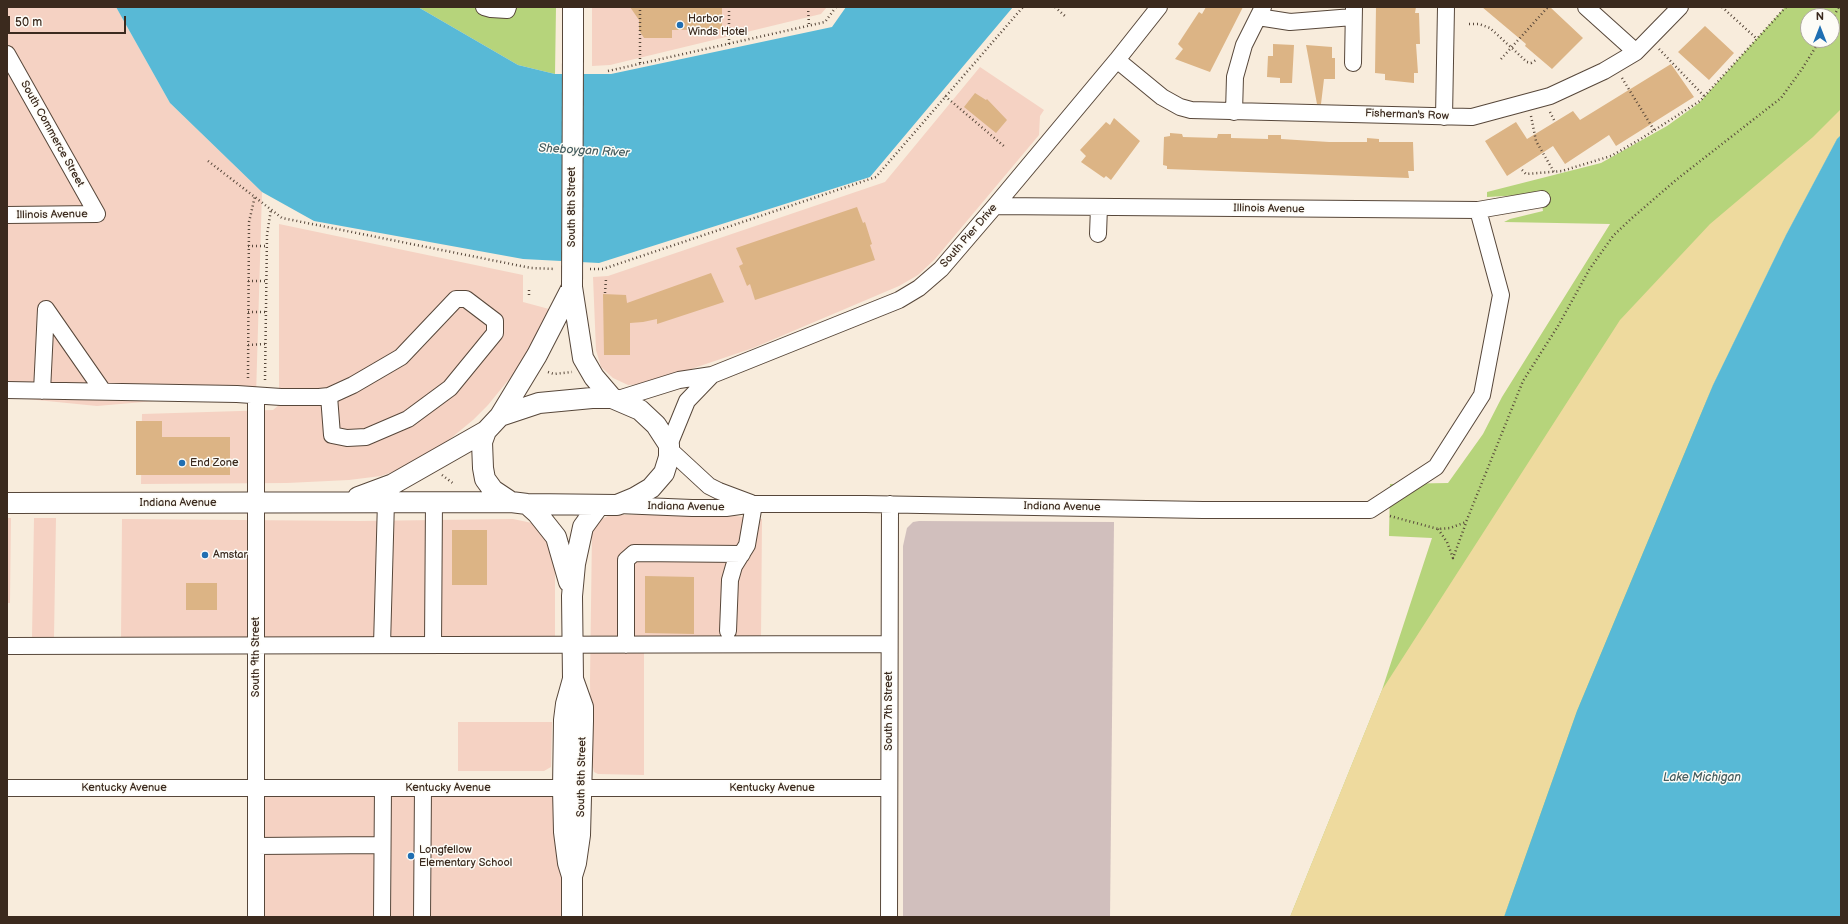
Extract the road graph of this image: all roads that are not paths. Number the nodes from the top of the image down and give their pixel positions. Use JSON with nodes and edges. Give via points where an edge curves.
{"nodes":[{"id":1,"x":484,"y":7,"type":"edge"},
{"id":2,"x":508,"y":7,"type":"edge"},
{"id":3,"x":573,"y":7,"type":"edge"},
{"id":4,"x":1159,"y":7,"type":"edge"},
{"id":5,"x":1446,"y":7,"type":"edge"},
{"id":6,"x":1586,"y":7,"type":"edge"},
{"id":7,"x":1680,"y":7,"type":"edge"},
{"id":8,"x":1261,"y":12,"type":"edge"},
{"id":9,"x":1354,"y":12,"type":"edge"},
{"id":10,"x":1636,"y":52,"type":"junction"},
{"id":11,"x":7,"y":54,"type":"edge"},
{"id":12,"x":1117,"y":60,"type":"junction"},
{"id":13,"x":1353,"y":63,"type":"dead end"},
{"id":14,"x":1234,"y":112,"type":"junction"},
{"id":15,"x":1444,"y":117,"type":"junction"},
{"id":16,"x":1542,"y":200,"type":"dead end"},
{"id":17,"x":995,"y":206,"type":"junction"},
{"id":18,"x":1099,"y":207,"type":"junction"},
{"id":19,"x":1478,"y":210,"type":"junction"},
{"id":20,"x":97,"y":214,"type":"joint"},
{"id":21,"x":7,"y":215,"type":"edge"},
{"id":22,"x":1098,"y":234,"type":"dead end"},
{"id":23,"x":572,"y":287,"type":"junction"},
{"id":24,"x":712,"y":375,"type":"junction"},
{"id":25,"x":7,"y":390,"type":"edge"},
{"id":26,"x":42,"y":391,"type":"junction"},
{"id":27,"x":103,"y":391,"type":"junction"},
{"id":28,"x":256,"y":396,"type":"junction"},
{"id":29,"x":329,"y":396,"type":"junction"},
{"id":30,"x":614,"y":399,"type":"junction"},
{"id":31,"x":500,"y":416,"type":"junction"},
{"id":32,"x":486,"y":431,"type":"junction"},
{"id":33,"x":669,"y":448,"type":"junction"},
{"id":34,"x":348,"y":501,"type":"junction"},
{"id":35,"x":386,"y":501,"type":"junction"},
{"id":36,"x":434,"y":501,"type":"junction"},
{"id":37,"x":256,"y":502,"type":"junction"},
{"id":38,"x":7,"y":503,"type":"edge"},
{"id":39,"x":519,"y":503,"type":"junction"},
{"id":40,"x":754,"y":504,"type":"junction"},
{"id":41,"x":890,"y":504,"type":"junction"},
{"id":42,"x":608,"y":505,"type":"junction"},
{"id":43,"x":742,"y":554,"type":"junction"},
{"id":44,"x":572,"y":596,"type":"junction"},
{"id":45,"x":728,"y":631,"type":"dead end"},
{"id":46,"x":256,"y":644,"type":"junction"},
{"id":47,"x":433,"y":644,"type":"junction"},
{"id":48,"x":889,"y":644,"type":"junction"},
{"id":49,"x":382,"y":645,"type":"junction"},
{"id":50,"x":626,"y":645,"type":"junction"},
{"id":51,"x":7,"y":646,"type":"edge"},
{"id":52,"x":573,"y":646,"type":"junction"},
{"id":53,"x":7,"y":788,"type":"edge"},
{"id":54,"x":256,"y":788,"type":"junction"},
{"id":55,"x":383,"y":788,"type":"junction"},
{"id":56,"x":423,"y":788,"type":"junction"},
{"id":57,"x":889,"y":788,"type":"junction"},
{"id":58,"x":573,"y":789,"type":"junction"},
{"id":59,"x":382,"y":845,"type":"junction"},
{"id":60,"x":256,"y":846,"type":"junction"},
{"id":61,"x":256,"y":917,"type":"edge"},
{"id":62,"x":382,"y":917,"type":"edge"},
{"id":63,"x":422,"y":917,"type":"edge"},
{"id":64,"x":572,"y":917,"type":"edge"},
{"id":65,"x":889,"y":917,"type":"edge"}],
"edges":[{"from":1,"to":2,"type":"street","via":[[508,10]]},
{"from":3,"to":23,"type":"main road","name":"South 8th Street","bridge":true},
{"from":4,"to":12,"type":"street","name":"South Pier Drive"},
{"from":5,"to":15,"type":"street"},
{"from":6,"to":10,"type":"street"},
{"from":7,"to":10,"type":"street","name":"Fisherman's Row"},
{"from":8,"to":9,"type":"street","via":[[1290,22]]},
{"from":8,"to":14,"type":"street","via":[[1244,45],[1235,77]]},
{"from":9,"to":13,"type":"street"},
{"from":10,"to":15,"type":"street","name":"Fisherman's Row","via":[[1615,66],[1550,96],[1472,117]]},
{"from":11,"to":20,"type":"street","name":"South Commerce Street"},
{"from":12,"to":14,"type":"street","name":"Fisherman's Row","via":[[1159,95],[1180,107]]},
{"from":12,"to":17,"type":"street","name":"South Pier Drive"},
{"from":14,"to":15,"type":"street","name":"Fisherman's Row"},
{"from":16,"to":19,"type":"street","name":"Illinois Avenue"},
{"from":17,"to":18,"type":"street","name":"Illinois Avenue"},
{"from":17,"to":24,"type":"street","name":"South Pier Drive","via":[[940,269],[919,288],[899,300]]},
{"from":18,"to":19,"type":"street","name":"Illinois Avenue"},
{"from":18,"to":22,"type":"street"},
{"from":19,"to":41,"type":"street","name":"Indiana Avenue","via":[[1501,295],[1482,395],[1436,467],[1370,510],[1203,510]]},
{"from":20,"to":21,"type":"street","name":"Illinois Avenue"},
{"from":23,"to":30,"type":"main road","name":"South 8th Street","via":[[583,358],[594,377]]},
{"from":23,"to":31,"type":"main road","name":"South 8th Street","via":[[537,355]]},
{"from":24,"to":30,"type":"street","name":"South Pier Drive","via":[[679,380]]},
{"from":24,"to":33,"type":"street","name":"South Pier Drive","via":[[687,401]]},
{"from":25,"to":26,"type":"street"},
{"from":26,"to":27,"type":"street"},
{"from":26,"to":27,"type":"street","via":[[46,308]]},
{"from":27,"to":28,"type":"street"},
{"from":28,"to":29,"type":"street"},
{"from":28,"to":37,"type":"street","name":"South 9th Street"},
{"from":29,"to":29,"type":"street","via":[[332,435],[347,438],[366,437],[408,419],[450,388],[495,333],[495,321],[466,299],[456,299],[401,357]]},
{"from":30,"to":31,"type":"main road","via":[[539,403]]},
{"from":30,"to":33,"type":"main road","via":[[640,410],[656,425]]},
{"from":31,"to":32,"type":"main road","name":"South 8th Street"},
{"from":32,"to":34,"type":"main road","name":"Indiana Avenue","via":[[393,484]]},
{"from":32,"to":39,"type":"main road","name":"South 8th Street","via":[[481,456],[485,479],[493,490]]},
{"from":33,"to":40,"type":"street","name":"Indiana Avenue","via":[[709,486]]},
{"from":33,"to":42,"type":"main road","via":[[667,467],[655,484],[641,494]]},
{"from":34,"to":35,"type":"main road","name":"Indiana Avenue"},
{"from":34,"to":37,"type":"main road","name":"Indiana Avenue"},
{"from":35,"to":36,"type":"main road","name":"Indiana Avenue"},
{"from":35,"to":49,"type":"street"},
{"from":36,"to":39,"type":"main road","name":"Indiana Avenue"},
{"from":36,"to":47,"type":"street"},
{"from":37,"to":38,"type":"main road","name":"Indiana Avenue"},
{"from":37,"to":46,"type":"street","name":"South 9th Street"},
{"from":39,"to":42,"type":"main road","name":"Indiana Avenue"},
{"from":39,"to":44,"type":"main road","name":"South 8th Street","via":[[556,537],[564,558]]},
{"from":40,"to":41,"type":"street","name":"Indiana Avenue"},
{"from":40,"to":42,"type":"street","name":"Indiana Avenue","via":[[712,508]]},
{"from":40,"to":43,"type":"street","via":[[747,545]]},
{"from":41,"to":48,"type":"street","name":"South 7th Street"},
{"from":42,"to":44,"type":"main road","name":"South 8th Street","via":[[582,527]]},
{"from":43,"to":45,"type":"street","via":[[734,566],[730,580]]},
{"from":43,"to":50,"type":"street","via":[[634,553],[626,560]]},
{"from":44,"to":52,"type":"main road","name":"South 8th Street"},
{"from":46,"to":49,"type":"street"},
{"from":46,"to":51,"type":"street"},
{"from":46,"to":54,"type":"street","name":"South 9th Street"},
{"from":47,"to":49,"type":"street"},
{"from":47,"to":52,"type":"street"},
{"from":48,"to":50,"type":"street"},
{"from":48,"to":57,"type":"street","name":"South 7th Street"},
{"from":50,"to":52,"type":"street"},
{"from":52,"to":58,"type":"main road","name":"South 8th Street","via":[[573,679],[583,707]]},
{"from":53,"to":54,"type":"street","name":"Kentucky Avenue"},
{"from":54,"to":55,"type":"street","name":"Kentucky Avenue"},
{"from":54,"to":60,"type":"street","name":"South 9th Street"},
{"from":55,"to":56,"type":"street","name":"Kentucky Avenue"},
{"from":55,"to":59,"type":"street"},
{"from":56,"to":58,"type":"street","name":"Kentucky Avenue"},
{"from":56,"to":63,"type":"street"},
{"from":57,"to":58,"type":"street","name":"Kentucky Avenue"},
{"from":57,"to":65,"type":"street","name":"South 7th Street"},
{"from":58,"to":64,"type":"main road","name":"South 8th Street","via":[[578,852],[572,876]]},
{"from":59,"to":60,"type":"street"},
{"from":59,"to":62,"type":"street"},
{"from":60,"to":61,"type":"street","name":"South 9th Street"}]}
